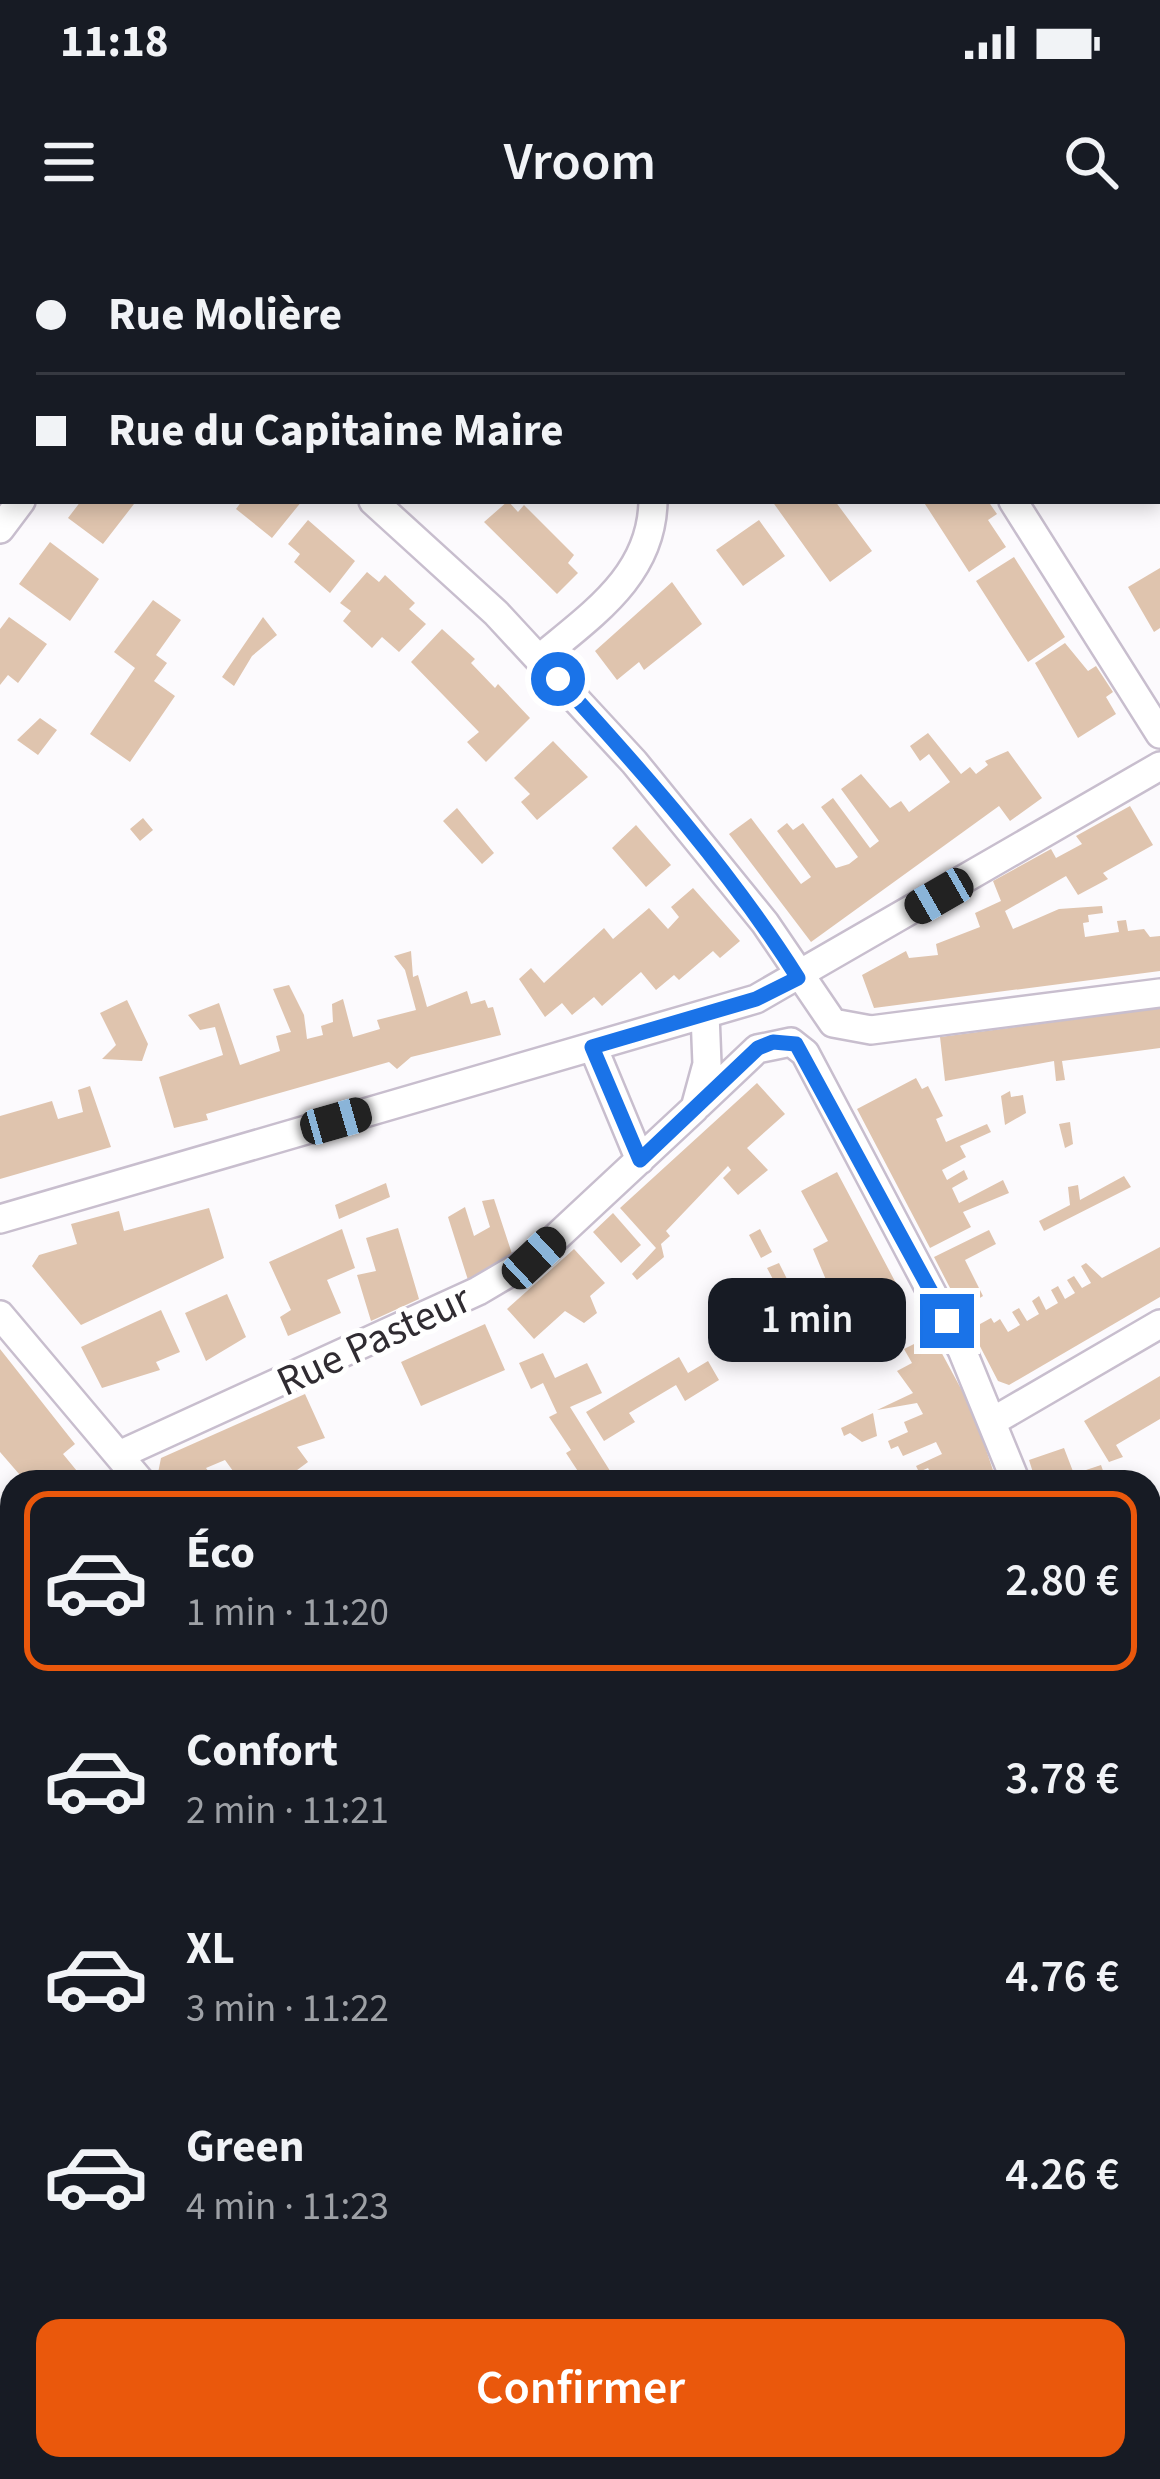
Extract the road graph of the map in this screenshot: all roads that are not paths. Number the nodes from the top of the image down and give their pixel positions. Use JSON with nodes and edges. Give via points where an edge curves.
{"nodes":[{"id":1,"x":19,"y":504,"type":"edge"},
{"id":2,"x":376,"y":504,"type":"edge"},
{"id":3,"x":652,"y":504,"type":"edge"},
{"id":4,"x":1014,"y":504,"type":"edge"},
{"id":5,"x":0,"y":529,"type":"edge"},
{"id":6,"x":539,"y":659,"type":"junction"},
{"id":7,"x":1160,"y":734,"type":"edge"},
{"id":8,"x":1160,"y":766,"type":"edge"},
{"id":9,"x":798,"y":978,"type":"junction"},
{"id":10,"x":1160,"y":993,"type":"edge"},
{"id":11,"x":705,"y":1014,"type":"junction"},
{"id":12,"x":592,"y":1047,"type":"junction"},
{"id":13,"x":695,"y":1108,"type":"junction"},
{"id":14,"x":640,"y":1160,"type":"junction"},
{"id":15,"x":0,"y":1219,"type":"edge"},
{"id":16,"x":0,"y":1315,"type":"edge"},
{"id":17,"x":1160,"y":1324,"type":"edge"},
{"id":18,"x":995,"y":1420,"type":"junction"},
{"id":19,"x":119,"y":1455,"type":"junction"},
{"id":20,"x":131,"y":1470,"type":"edge"},
{"id":21,"x":1012,"y":1470,"type":"edge"}],
"edges":[{"from":1,"to":5,"type":"street"},
{"from":2,"to":6,"type":"street"},
{"from":3,"to":6,"type":"street","via":[[644,549],[625,583]]},
{"from":4,"to":7,"type":"street"},
{"from":6,"to":9,"type":"street","via":[[677,812]]},
{"from":8,"to":9,"type":"street"},
{"from":9,"to":10,"type":"street","via":[[833,1023],[859,1031]]},
{"from":9,"to":11,"type":"street"},
{"from":11,"to":12,"type":"street"},
{"from":11,"to":13,"type":"street","via":[[706,1064]]},
{"from":12,"to":14,"type":"street"},
{"from":12,"to":15,"type":"street"},
{"from":13,"to":14,"type":"street","name":"Rue Pasteur"},
{"from":13,"to":18,"type":"street","name":"Rue Pasteur","via":[[758,1048],[782,1041],[801,1048]]},
{"from":14,"to":19,"type":"street","name":"Rue Pasteur","via":[[498,1282]]},
{"from":16,"to":19,"type":"street"},
{"from":17,"to":18,"type":"street"},
{"from":18,"to":21,"type":"street"},
{"from":19,"to":20,"type":"street"}]}
